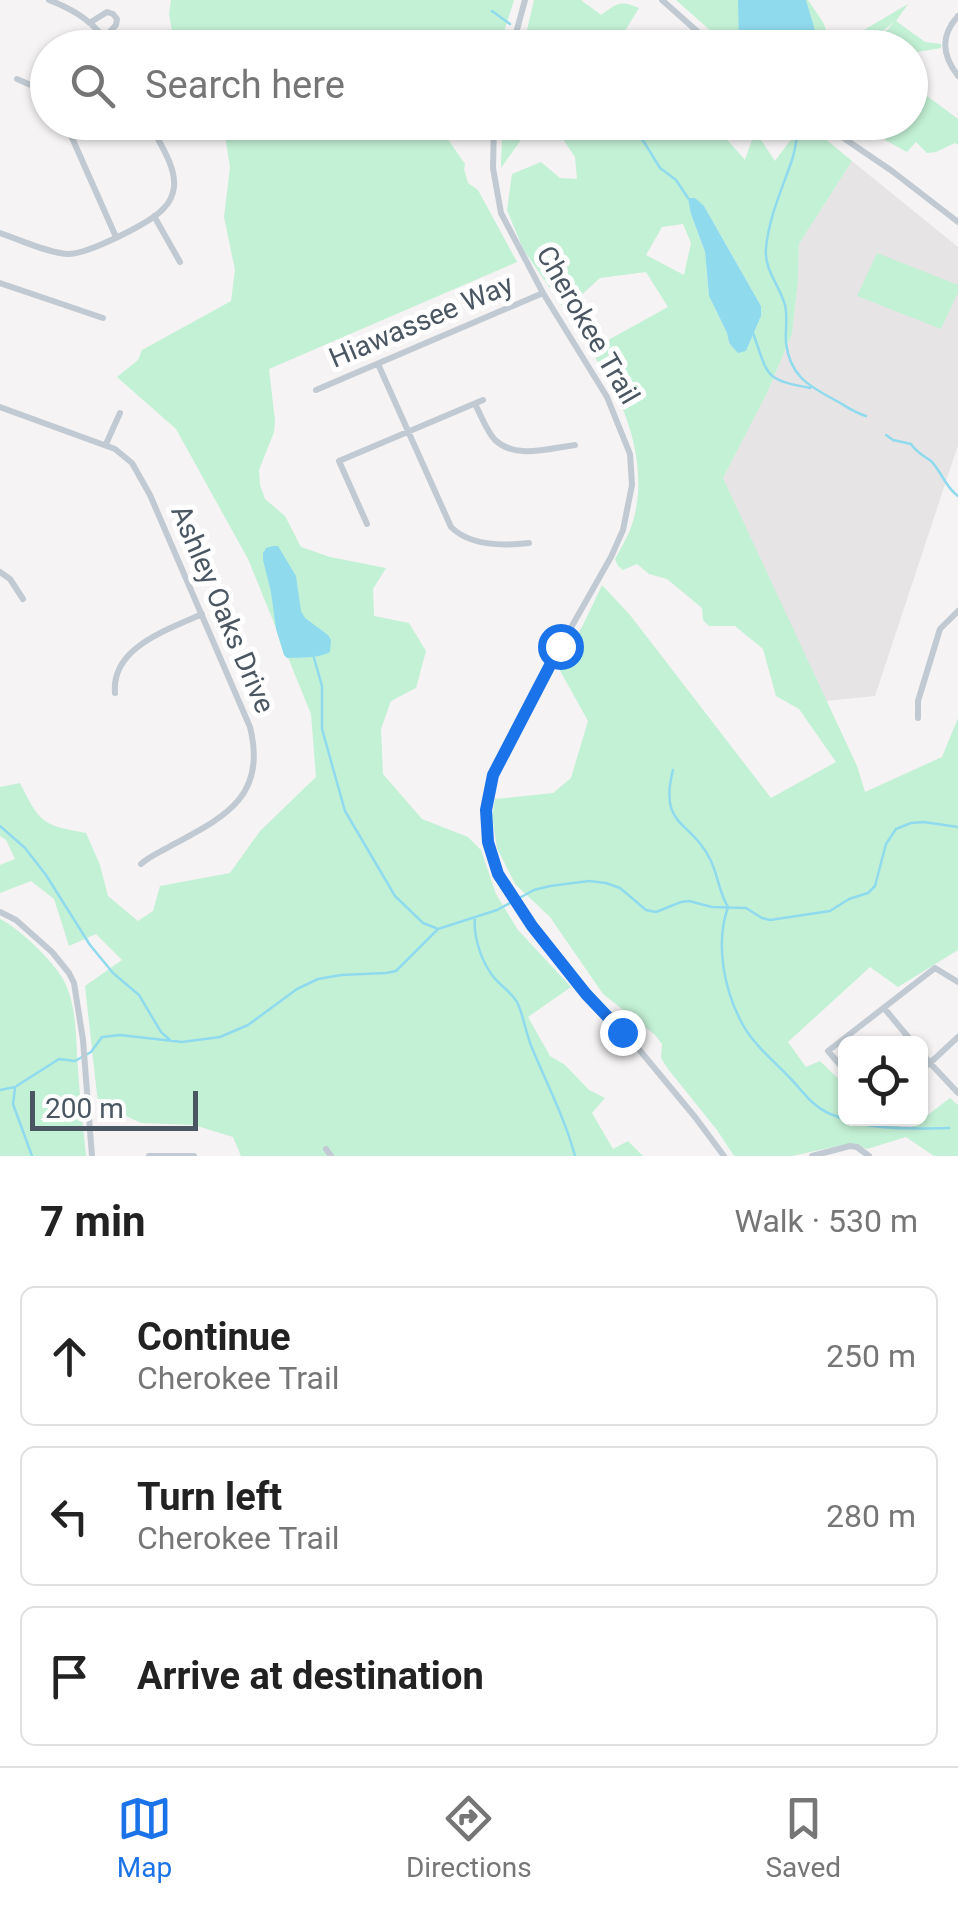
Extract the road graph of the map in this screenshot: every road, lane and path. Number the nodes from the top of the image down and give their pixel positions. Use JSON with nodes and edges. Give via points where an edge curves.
{"nodes":[{"id":1,"x":50,"y":0,"type":"edge"},
{"id":2,"x":525,"y":0,"type":"edge"},
{"id":3,"x":662,"y":0,"type":"edge"},
{"id":4,"x":958,"y":16,"type":"edge"},
{"id":5,"x":91,"y":22,"type":"junction"},
{"id":6,"x":98,"y":30,"type":"edge"},
{"id":7,"x":111,"y":30,"type":"edge"},
{"id":8,"x":517,"y":30,"type":"edge"},
{"id":9,"x":696,"y":30,"type":"edge"},
{"id":10,"x":958,"y":76,"type":"edge"},
{"id":11,"x":17,"y":79,"type":"dead end"},
{"id":12,"x":30,"y":84,"type":"edge"},
{"id":13,"x":74,"y":140,"type":"edge"},
{"id":14,"x":158,"y":140,"type":"edge"},
{"id":15,"x":494,"y":140,"type":"edge"},
{"id":16,"x":846,"y":140,"type":"edge"},
{"id":17,"x":154,"y":216,"type":"junction"},
{"id":18,"x":958,"y":222,"type":"edge"},
{"id":19,"x":0,"y":233,"type":"edge"},
{"id":20,"x":116,"y":237,"type":"junction"},
{"id":21,"x":180,"y":262,"type":"dead end"},
{"id":22,"x":0,"y":283,"type":"edge"},
{"id":23,"x":542,"y":293,"type":"junction"},
{"id":24,"x":103,"y":318,"type":"dead end"},
{"id":25,"x":378,"y":364,"type":"junction"},
{"id":26,"x":316,"y":390,"type":"dead end"},
{"id":27,"x":0,"y":408,"type":"edge"},
{"id":28,"x":120,"y":413,"type":"dead end"},
{"id":29,"x":408,"y":432,"type":"junction"},
{"id":30,"x":106,"y":444,"type":"junction"},
{"id":31,"x":575,"y":445,"type":"dead end"},
{"id":32,"x":367,"y":524,"type":"dead end"},
{"id":33,"x":530,"y":543,"type":"dead end"},
{"id":34,"x":0,"y":572,"type":"edge"},
{"id":35,"x":24,"y":599,"type":"dead end"},
{"id":36,"x":958,"y":612,"type":"edge"},
{"id":37,"x":202,"y":614,"type":"junction"},
{"id":38,"x":115,"y":693,"type":"dead end"},
{"id":39,"x":918,"y":718,"type":"dead end"},
{"id":40,"x":141,"y":864,"type":"dead end"},
{"id":41,"x":0,"y":912,"type":"edge"},
{"id":42,"x":958,"y":982,"type":"edge"},
{"id":43,"x":884,"y":1008,"type":"junction"},
{"id":44,"x":848,"y":1036,"type":"edge"},
{"id":45,"x":907,"y":1036,"type":"edge"},
{"id":46,"x":958,"y":1037,"type":"edge"},
{"id":47,"x":838,"y":1044,"type":"edge"},
{"id":48,"x":930,"y":1062,"type":"joint"},
{"id":49,"x":838,"y":1063,"type":"edge"},
{"id":50,"x":958,"y":1093,"type":"edge"},
{"id":51,"x":92,"y":1156,"type":"edge"},
{"id":52,"x":149,"y":1156,"type":"edge"},
{"id":53,"x":194,"y":1156,"type":"edge"},
{"id":54,"x":724,"y":1156,"type":"edge"},
{"id":55,"x":812,"y":1156,"type":"edge"},
{"id":56,"x":869,"y":1156,"type":"edge"}],
"edges":[{"from":1,"to":5,"type":"street"},
{"from":2,"to":8,"type":"street"},
{"from":3,"to":9,"type":"street"},
{"from":4,"to":10,"type":"street","via":[[944,39]]},
{"from":5,"to":6,"type":"street"},
{"from":5,"to":7,"type":"street","via":[[113,14]]},
{"from":11,"to":12,"type":"street"},
{"from":13,"to":20,"type":"street"},
{"from":14,"to":17,"type":"street","via":[[174,182],[169,202]]},
{"from":15,"to":23,"type":"street","name":"Cherokee Trail","via":[[499,205]]},
{"from":16,"to":18,"type":"street"},
{"from":17,"to":20,"type":"street"},
{"from":17,"to":21,"type":"street"},
{"from":19,"to":20,"type":"street","via":[[71,254]]},
{"from":22,"to":24,"type":"street"},
{"from":23,"to":25,"type":"street","name":"Hiawassee Way"},
{"from":23,"to":54,"type":"street","name":"Cherokee Trail","via":[[618,419],[632,485],[617,545],[490,784],[488,842],[502,881],[562,965]]},
{"from":25,"to":26,"type":"street","name":"Hiawassee Way"},
{"from":25,"to":29,"type":"street"},
{"from":27,"to":30,"type":"street","name":"Ashley Oaks Drive"},
{"from":28,"to":30,"type":"street"},
{"from":29,"to":31,"type":"street","via":[[479,402],[489,432],[510,449]]},
{"from":29,"to":32,"type":"street","via":[[339,460]]},
{"from":29,"to":33,"type":"street","via":[[456,532],[483,542]]},
{"from":30,"to":37,"type":"street","name":"Ashley Oaks Drive","via":[[138,472]]},
{"from":34,"to":35,"type":"street"},
{"from":36,"to":39,"type":"street","via":[[937,639]]},
{"from":37,"to":38,"type":"street","via":[[136,648],[116,675]]},
{"from":37,"to":40,"type":"street","name":"Ashley Oaks Drive","via":[[250,728],[254,776],[216,819]]},
{"from":41,"to":51,"type":"street","via":[[69,972],[83,1040]]},
{"from":42,"to":43,"type":"street","via":[[935,968]]},
{"from":43,"to":44,"type":"street"},
{"from":43,"to":45,"type":"street"},
{"from":46,"to":48,"type":"street"},
{"from":47,"to":49,"type":"street","via":[[828,1052]]},
{"from":48,"to":50,"type":"street"},
{"from":52,"to":53,"type":"street"},
{"from":55,"to":56,"type":"street","via":[[850,1146]]}]}
